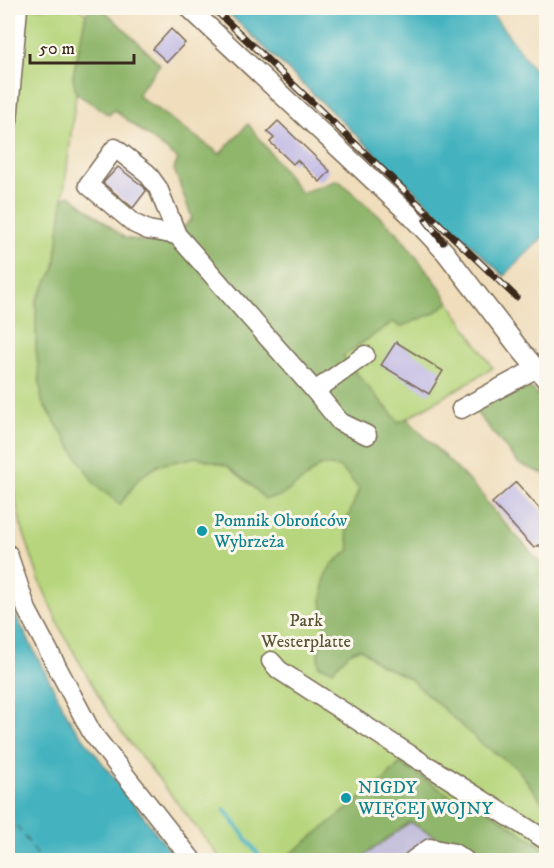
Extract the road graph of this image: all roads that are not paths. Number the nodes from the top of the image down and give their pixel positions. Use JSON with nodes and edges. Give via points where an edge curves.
{"nodes":[{"id":1,"x":18,"y":8,"type":"edge"},
{"id":2,"x":189,"y":8,"type":"edge"},
{"id":3,"x":8,"y":120,"type":"edge"},
{"id":4,"x":177,"y":235,"type":"junction"},
{"id":5,"x":365,"y":355,"type":"dead end"},
{"id":6,"x":542,"y":374,"type":"edge"},
{"id":7,"x":315,"y":391,"type":"junction"},
{"id":8,"x":461,"y":409,"type":"dead end"},
{"id":9,"x":367,"y":435,"type":"dead end"},
{"id":10,"x":8,"y":554,"type":"edge"},
{"id":11,"x":271,"y":661,"type":"dead end"},
{"id":12,"x":546,"y":840,"type":"edge"},
{"id":13,"x":192,"y":861,"type":"edge"},
{"id":14,"x":413,"y":861,"type":"edge"},
{"id":15,"x":465,"y":861,"type":"edge"}],
"edges":[{"from":1,"to":3,"type":"street"},
{"from":2,"to":6,"type":"street","via":[[409,214],[445,252]]},
{"from":4,"to":4,"type":"street","via":[[158,188],[147,173],[115,148],[88,185],[135,224]]},
{"from":4,"to":7,"type":"street"},
{"from":5,"to":7,"type":"street"},
{"from":6,"to":8,"type":"street"},
{"from":7,"to":9,"type":"street","via":[[340,422]]},
{"from":10,"to":13,"type":"street","via":[[27,610],[92,733]]},
{"from":11,"to":12,"type":"street","via":[[279,670]]},
{"from":14,"to":15,"type":"street","via":[[430,848],[454,853]]}]}
